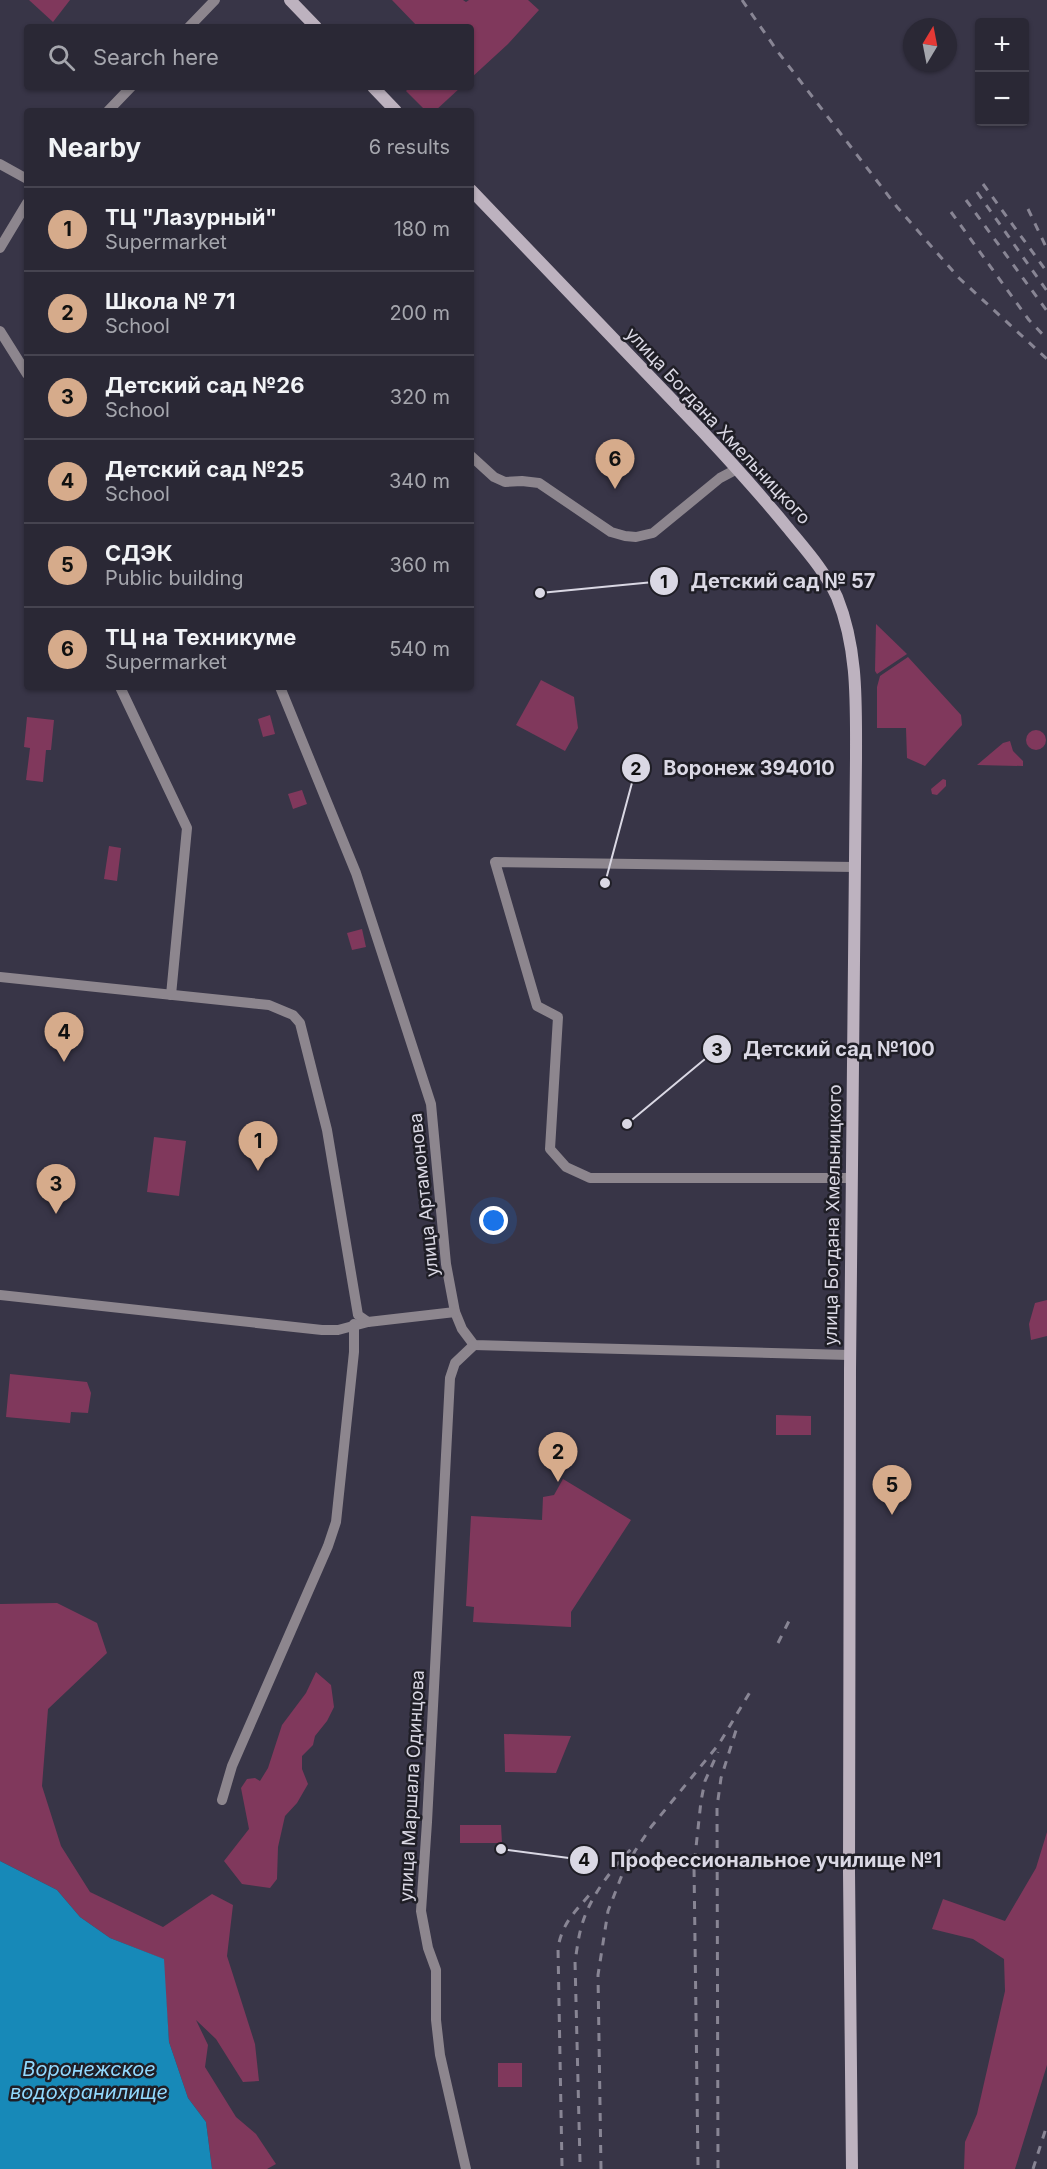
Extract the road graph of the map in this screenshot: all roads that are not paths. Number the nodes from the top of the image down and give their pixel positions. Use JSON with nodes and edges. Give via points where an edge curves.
{"nodes":[{"id":1,"x":215,"y":0,"type":"edge"},
{"id":2,"x":290,"y":0,"type":"edge"},
{"id":3,"x":192,"y":24,"type":"edge"},
{"id":4,"x":313,"y":24,"type":"edge"},
{"id":5,"x":128,"y":90,"type":"edge"},
{"id":6,"x":376,"y":90,"type":"edge"},
{"id":7,"x":111,"y":108,"type":"edge"},
{"id":8,"x":393,"y":108,"type":"edge"},
{"id":9,"x":0,"y":164,"type":"edge"},
{"id":10,"x":24,"y":177,"type":"edge"},
{"id":11,"x":474,"y":193,"type":"edge"},
{"id":12,"x":24,"y":208,"type":"edge"},
{"id":13,"x":0,"y":248,"type":"edge"},
{"id":14,"x":0,"y":331,"type":"edge"},
{"id":15,"x":24,"y":369,"type":"edge"},
{"id":16,"x":474,"y":459,"type":"edge"},
{"id":17,"x":737,"y":469,"type":"junction"},
{"id":18,"x":121,"y":690,"type":"edge"},
{"id":19,"x":281,"y":690,"type":"edge"},
{"id":20,"x":855,"y":867,"type":"junction"},
{"id":21,"x":0,"y":977,"type":"edge"},
{"id":22,"x":171,"y":995,"type":"junction"},
{"id":23,"x":852,"y":1178,"type":"junction"},
{"id":24,"x":0,"y":1295,"type":"edge"},
{"id":25,"x":455,"y":1312,"type":"junction"},
{"id":26,"x":368,"y":1322,"type":"junction"},
{"id":27,"x":354,"y":1324,"type":"junction"},
{"id":28,"x":474,"y":1345,"type":"junction"},
{"id":29,"x":850,"y":1355,"type":"junction"},
{"id":30,"x":222,"y":1800,"type":"dead end"},
{"id":31,"x":466,"y":2169,"type":"edge"},
{"id":32,"x":852,"y":2169,"type":"edge"}],
"edges":[{"from":1,"to":3,"type":"street"},
{"from":2,"to":4,"type":"main road"},
{"from":5,"to":7,"type":"street"},
{"from":6,"to":8,"type":"main road"},
{"from":9,"to":10,"type":"street"},
{"from":11,"to":17,"type":"main road","name":"улица Богдана Хмельницкого"},
{"from":12,"to":13,"type":"street"},
{"from":14,"to":15,"type":"street"},
{"from":16,"to":17,"type":"street","via":[[494,477],[505,482],[539,483],[611,532],[636,537],[653,533],[720,478]]},
{"from":17,"to":20,"type":"main road","name":"улица Богдана Хмельницкого","via":[[816,561],[846,622],[856,695]]},
{"from":18,"to":22,"type":"street","via":[[187,828]]},
{"from":19,"to":25,"type":"street","name":"улица Артамонова","via":[[356,873],[431,1104],[446,1264]]},
{"from":20,"to":23,"type":"main road","name":"улица Богдана Хмельницкого"},
{"from":20,"to":23,"type":"street","via":[[495,862],[537,1006],[558,1017],[550,1149],[566,1167],[590,1178]]},
{"from":21,"to":22,"type":"street"},
{"from":22,"to":26,"type":"street","via":[[270,1005],[293,1015],[300,1023],[327,1130],[358,1315]]},
{"from":23,"to":29,"type":"main road","name":"улица Богдана Хмельницкого"},
{"from":24,"to":27,"type":"street","via":[[322,1330]]},
{"from":25,"to":26,"type":"street"},
{"from":25,"to":28,"type":"street","name":"улица Артамонова"},
{"from":26,"to":27,"type":"street"},
{"from":27,"to":30,"type":"street","via":[[336,1522],[232,1766]]},
{"from":28,"to":29,"type":"street"},
{"from":28,"to":31,"type":"street","name":"улица Маршала Одинцова","via":[[455,1363],[450,1378],[421,1911],[436,1970],[440,2055]]},
{"from":29,"to":32,"type":"main road","name":"улица Богдана Хмельницкого"}]}
